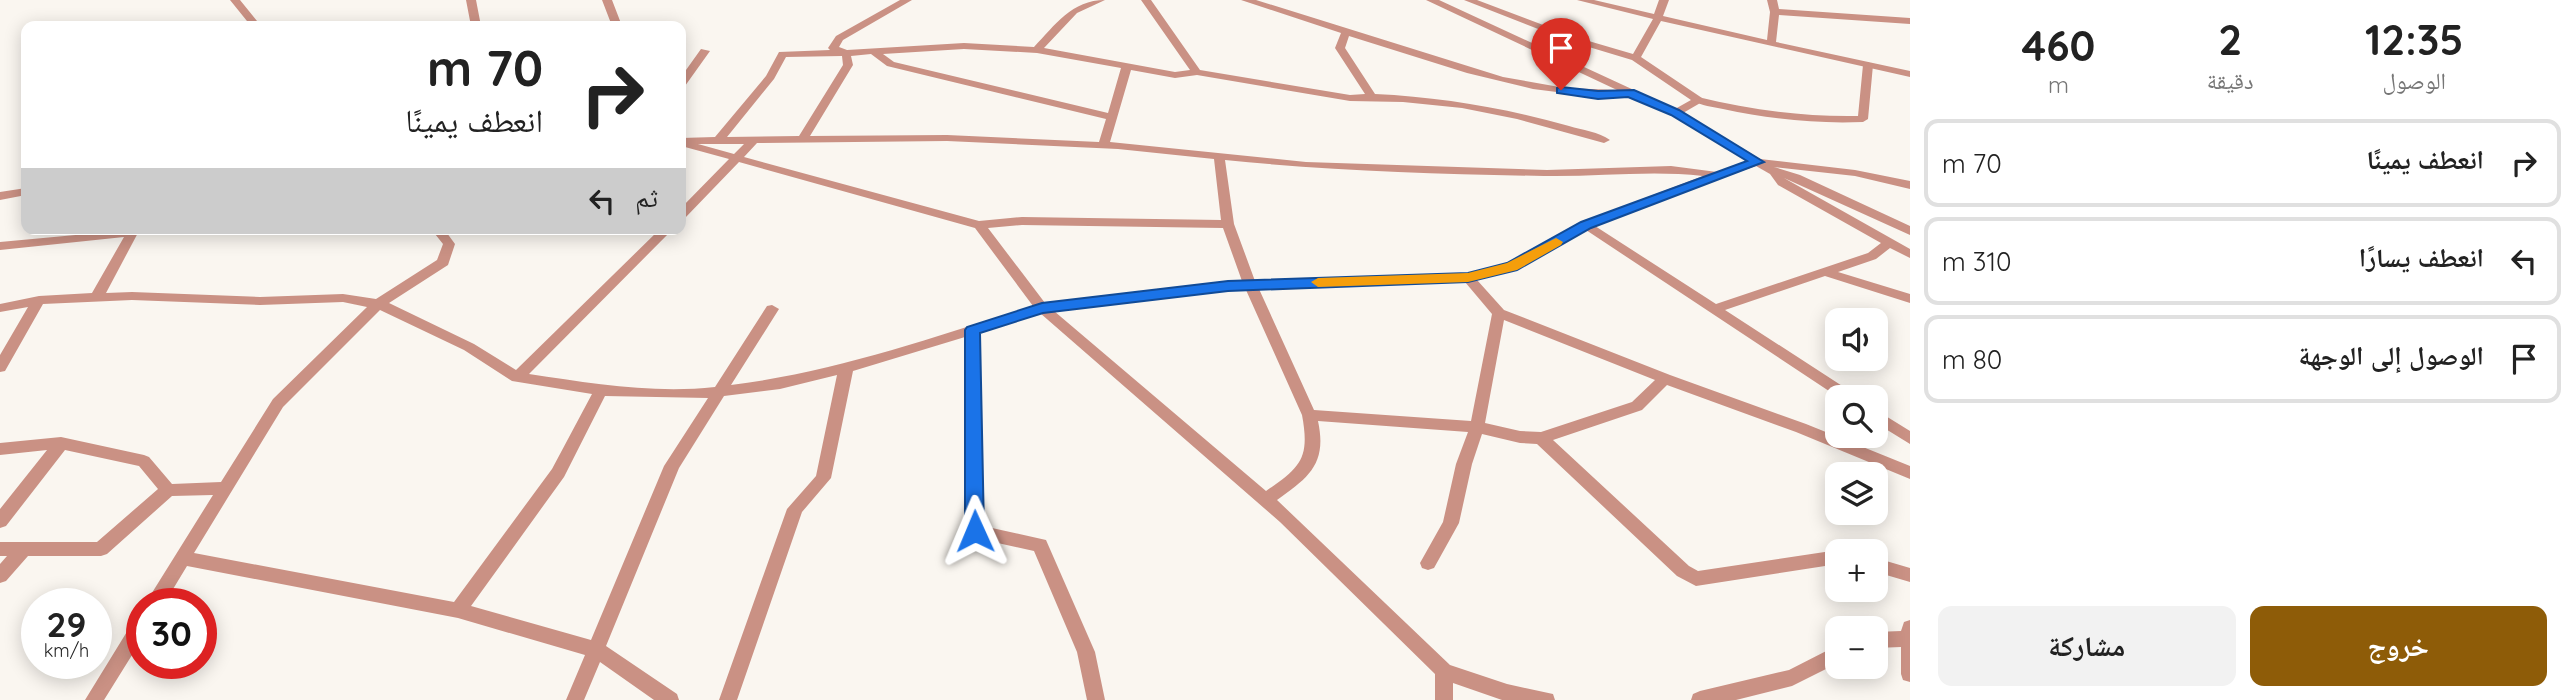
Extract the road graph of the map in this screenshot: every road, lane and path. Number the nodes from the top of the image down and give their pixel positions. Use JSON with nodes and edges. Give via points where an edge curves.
{"nodes":[{"id":1,"x":235,"y":0,"type":"edge"},
{"id":2,"x":471,"y":0,"type":"edge"},
{"id":3,"x":607,"y":0,"type":"edge"},
{"id":4,"x":907,"y":0,"type":"edge"},
{"id":5,"x":1100,"y":0,"type":"edge"},
{"id":6,"x":1146,"y":0,"type":"edge"},
{"id":7,"x":1247,"y":0,"type":"edge"},
{"id":8,"x":1432,"y":0,"type":"edge"},
{"id":9,"x":1469,"y":0,"type":"edge"},
{"id":10,"x":1582,"y":0,"type":"edge"},
{"id":11,"x":1664,"y":0,"type":"edge"},
{"id":12,"x":1772,"y":0,"type":"edge"},
{"id":13,"x":1775,"y":12,"type":"junction"},
{"id":14,"x":1657,"y":19,"type":"junction"},
{"id":15,"x":252,"y":21,"type":"edge"},
{"id":16,"x":475,"y":21,"type":"edge"},
{"id":17,"x":615,"y":21,"type":"edge"},
{"id":18,"x":1910,"y":21,"type":"edge"},
{"id":19,"x":1346,"y":31,"type":"junction"},
{"id":20,"x":1770,"y":44,"type":"junction"},
{"id":21,"x":1037,"y":50,"type":"junction"},
{"id":22,"x":705,"y":51,"type":"dead end"},
{"id":23,"x":874,"y":52,"type":"junction"},
{"id":24,"x":846,"y":53,"type":"junction"},
{"id":25,"x":1636,"y":58,"type":"junction"},
{"id":26,"x":1868,"y":65,"type":"junction"},
{"id":27,"x":1128,"y":66,"type":"junction"},
{"id":28,"x":1197,"y":72,"type":"junction"},
{"id":29,"x":1910,"y":74,"type":"edge"},
{"id":30,"x":686,"y":78,"type":"edge"},
{"id":31,"x":1630,"y":93,"type":"junction"},
{"id":32,"x":1372,"y":97,"type":"junction"},
{"id":33,"x":1698,"y":100,"type":"junction"},
{"id":34,"x":1675,"y":113,"type":"junction"},
{"id":35,"x":1112,"y":117,"type":"junction"},
{"id":36,"x":754,"y":139,"type":"junction"},
{"id":37,"x":803,"y":139,"type":"junction"},
{"id":38,"x":1604,"y":139,"type":"dead end"},
{"id":39,"x":719,"y":140,"type":"junction"},
{"id":40,"x":686,"y":142,"type":"edge"},
{"id":41,"x":686,"y":144,"type":"edge"},
{"id":42,"x":1104,"y":145,"type":"junction"},
{"id":43,"x":1219,"y":156,"type":"junction"},
{"id":44,"x":735,"y":159,"type":"junction"},
{"id":45,"x":1757,"y":162,"type":"junction"},
{"id":46,"x":1773,"y":172,"type":"junction"},
{"id":47,"x":1718,"y":174,"type":"junction"},
{"id":48,"x":1910,"y":185,"type":"edge"},
{"id":49,"x":21,"y":193,"type":"edge"},
{"id":50,"x":0,"y":196,"type":"edge"},
{"id":51,"x":686,"y":210,"type":"edge"},
{"id":52,"x":1228,"y":224,"type":"junction"},
{"id":53,"x":979,"y":225,"type":"junction"},
{"id":54,"x":1586,"y":225,"type":"junction"},
{"id":55,"x":1910,"y":232,"type":"edge"},
{"id":56,"x":100,"y":235,"type":"edge"},
{"id":57,"x":131,"y":235,"type":"edge"},
{"id":58,"x":443,"y":235,"type":"edge"},
{"id":59,"x":661,"y":235,"type":"edge"},
{"id":60,"x":1890,"y":242,"type":"junction"},
{"id":61,"x":0,"y":247,"type":"edge"},
{"id":62,"x":1910,"y":254,"type":"edge"},
{"id":63,"x":1825,"y":272,"type":"junction"},
{"id":64,"x":1468,"y":278,"type":"junction"},
{"id":65,"x":1250,"y":285,"type":"junction"},
{"id":66,"x":97,"y":297,"type":"junction"},
{"id":67,"x":1910,"y":299,"type":"edge"},
{"id":68,"x":39,"y":300,"type":"junction"},
{"id":69,"x":378,"y":304,"type":"junction"},
{"id":70,"x":0,"y":308,"type":"edge"},
{"id":71,"x":772,"y":309,"type":"dead end"},
{"id":72,"x":1042,"y":309,"type":"junction"},
{"id":73,"x":1714,"y":309,"type":"junction"},
{"id":74,"x":1499,"y":313,"type":"junction"},
{"id":75,"x":972,"y":330,"type":"junction"},
{"id":76,"x":0,"y":367,"type":"edge"},
{"id":77,"x":846,"y":368,"type":"junction"},
{"id":78,"x":517,"y":377,"type":"junction"},
{"id":79,"x":1665,"y":379,"type":"junction"},
{"id":80,"x":1830,"y":385,"type":"edge"},
{"id":81,"x":601,"y":390,"type":"junction"},
{"id":82,"x":721,"y":391,"type":"junction"},
{"id":83,"x":1309,"y":415,"type":"junction"},
{"id":84,"x":1888,"y":424,"type":"edge"},
{"id":85,"x":1477,"y":428,"type":"junction"},
{"id":86,"x":1541,"y":438,"type":"junction"},
{"id":87,"x":1910,"y":438,"type":"edge"},
{"id":88,"x":61,"y":443,"type":"junction"},
{"id":89,"x":0,"y":449,"type":"edge"},
{"id":90,"x":1910,"y":473,"type":"edge"},
{"id":91,"x":225,"y":488,"type":"junction"},
{"id":92,"x":168,"y":490,"type":"junction"},
{"id":93,"x":1266,"y":499,"type":"junction"},
{"id":94,"x":0,"y":521,"type":"edge"},
{"id":95,"x":0,"y":549,"type":"edge"},
{"id":96,"x":24,"y":549,"type":"junction"},
{"id":97,"x":182,"y":558,"type":"junction"},
{"id":98,"x":1825,"y":559,"type":"edge"},
{"id":99,"x":1428,"y":563,"type":"dead end"},
{"id":100,"x":1888,"y":569,"type":"edge"},
{"id":101,"x":1910,"y":575,"type":"edge"},
{"id":102,"x":0,"y":576,"type":"edge"},
{"id":103,"x":163,"y":588,"type":"edge"},
{"id":104,"x":458,"y":610,"type":"junction"},
{"id":105,"x":1909,"y":634,"type":"edge"},
{"id":106,"x":1888,"y":638,"type":"edge"},
{"id":107,"x":126,"y":649,"type":"edge"},
{"id":108,"x":597,"y":650,"type":"junction"},
{"id":109,"x":1825,"y":660,"type":"edge"},
{"id":110,"x":1444,"y":671,"type":"junction"},
{"id":111,"x":1910,"y":674,"type":"edge"},
{"id":112,"x":94,"y":700,"type":"edge"},
{"id":113,"x":575,"y":700,"type":"edge"},
{"id":114,"x":670,"y":700,"type":"edge"},
{"id":115,"x":728,"y":700,"type":"edge"},
{"id":116,"x":1096,"y":700,"type":"edge"},
{"id":117,"x":1444,"y":700,"type":"edge"},
{"id":118,"x":1546,"y":700,"type":"edge"},
{"id":119,"x":1700,"y":700,"type":"edge"}],
"edges":[{"from":1,"to":15,"type":"street"},
{"from":2,"to":16,"type":"street"},
{"from":3,"to":17,"type":"street"},
{"from":4,"to":24,"type":"street","via":[[839,38],[833,48]]},
{"from":5,"to":21,"type":"street","via":[[1074,11]]},
{"from":6,"to":28,"type":"street"},
{"from":7,"to":19,"type":"street"},
{"from":8,"to":31,"type":"street"},
{"from":9,"to":25,"type":"street"},
{"from":10,"to":14,"type":"street"},
{"from":11,"to":14,"type":"street"},
{"from":12,"to":13,"type":"street"},
{"from":13,"to":18,"type":"street"},
{"from":13,"to":20,"type":"street"},
{"from":14,"to":20,"type":"street"},
{"from":14,"to":25,"type":"street"},
{"from":19,"to":31,"type":"street","via":[[1496,77],[1586,94]]},
{"from":19,"to":32,"type":"street","via":[[1340,48]]},
{"from":20,"to":26,"type":"street"},
{"from":21,"to":23,"type":"street","via":[[964,47]]},
{"from":21,"to":27,"type":"street"},
{"from":22,"to":30,"type":"street"},
{"from":23,"to":24,"type":"street"},
{"from":23,"to":35,"type":"street","via":[[891,64]]},
{"from":24,"to":37,"type":"street","via":[[848,65]]},
{"from":24,"to":39,"type":"street","via":[[783,54]]},
{"from":25,"to":33,"type":"street"},
{"from":26,"to":29,"type":"street"},
{"from":26,"to":33,"type":"street","via":[[1863,119],[1783,117]]},
{"from":27,"to":28,"type":"street","via":[[1175,75]]},
{"from":27,"to":35,"type":"street"},
{"from":28,"to":32,"type":"street","via":[[1350,98]]},
{"from":31,"to":34,"type":"street"},
{"from":32,"to":38,"type":"street","via":[[1464,104],[1531,117]]},
{"from":33,"to":34,"type":"street"},
{"from":34,"to":45,"type":"street"},
{"from":35,"to":42,"type":"street"},
{"from":36,"to":37,"type":"street"},
{"from":36,"to":39,"type":"street"},
{"from":36,"to":44,"type":"street"},
{"from":37,"to":42,"type":"street","via":[[947,138]]},
{"from":39,"to":40,"type":"street"},
{"from":41,"to":44,"type":"street"},
{"from":42,"to":43,"type":"street"},
{"from":43,"to":47,"type":"street","via":[[1346,166],[1547,173],[1671,169]]},
{"from":43,"to":52,"type":"street"},
{"from":44,"to":51,"type":"street"},
{"from":44,"to":53,"type":"street"},
{"from":45,"to":46,"type":"street"},
{"from":45,"to":47,"type":"street"},
{"from":45,"to":48,"type":"street","via":[[1855,173]]},
{"from":46,"to":55,"type":"street","via":[[1796,177]]},
{"from":46,"to":60,"type":"street","via":[[1782,183]]},
{"from":47,"to":54,"type":"street"},
{"from":49,"to":50,"type":"street"},
{"from":52,"to":53,"type":"street","via":[[1022,221]]},
{"from":52,"to":65,"type":"street"},
{"from":53,"to":72,"type":"street"},
{"from":54,"to":64,"type":"street","via":[[1512,267]]},
{"from":54,"to":73,"type":"street"},
{"from":56,"to":61,"type":"street"},
{"from":57,"to":66,"type":"street"},
{"from":58,"to":69,"type":"street","via":[[449,244],[443,262]]},
{"from":59,"to":78,"type":"street"},
{"from":60,"to":62,"type":"street"},
{"from":60,"to":63,"type":"street","via":[[1872,256]]},
{"from":63,"to":67,"type":"street"},
{"from":63,"to":73,"type":"street"},
{"from":64,"to":65,"type":"street"},
{"from":64,"to":74,"type":"street"},
{"from":65,"to":72,"type":"street"},
{"from":65,"to":83,"type":"street"},
{"from":66,"to":68,"type":"street"},
{"from":66,"to":69,"type":"street","via":[[343,298]]},
{"from":68,"to":70,"type":"street"},
{"from":68,"to":76,"type":"street"},
{"from":69,"to":78,"type":"street","via":[[469,347]]},
{"from":69,"to":91,"type":"street","via":[[278,403]]},
{"from":71,"to":82,"type":"street"},
{"from":72,"to":75,"type":"street"},
{"from":72,"to":93,"type":"street"},
{"from":73,"to":80,"type":"street"},
{"from":74,"to":79,"type":"street"},
{"from":74,"to":85,"type":"street"},
{"from":75,"to":77,"type":"street"},
{"from":75,"to":116,"type":"street","via":[[975,531],[1040,545],[1086,652]]},
{"from":77,"to":82,"type":"street","via":[[780,384]]},
{"from":77,"to":115,"type":"street","via":[[823,478],[795,509]]},
{"from":78,"to":81,"type":"street"},
{"from":79,"to":86,"type":"street","via":[[1637,407]]},
{"from":79,"to":90,"type":"street"},
{"from":81,"to":82,"type":"street"},
{"from":81,"to":104,"type":"street","via":[[558,473]]},
{"from":82,"to":108,"type":"street","via":[[672,466]]},
{"from":83,"to":85,"type":"street"},
{"from":83,"to":93,"type":"street","via":[[1315,440],[1312,458],[1300,475]]},
{"from":84,"to":87,"type":"street"},
{"from":85,"to":86,"type":"street"},
{"from":85,"to":99,"type":"street","via":[[1451,523]]},
{"from":86,"to":98,"type":"street","via":[[1696,579]]},
{"from":88,"to":89,"type":"street"},
{"from":88,"to":92,"type":"street","via":[[144,461]]},
{"from":88,"to":94,"type":"street"},
{"from":91,"to":92,"type":"street"},
{"from":91,"to":97,"type":"street"},
{"from":92,"to":96,"type":"street","via":[[102,549]]},
{"from":93,"to":110,"type":"street"},
{"from":95,"to":96,"type":"street"},
{"from":96,"to":102,"type":"street"},
{"from":97,"to":103,"type":"street"},
{"from":97,"to":104,"type":"street"},
{"from":100,"to":101,"type":"street"},
{"from":104,"to":108,"type":"street"},
{"from":105,"to":106,"type":"street"},
{"from":105,"to":111,"type":"street"},
{"from":107,"to":112,"type":"street"},
{"from":108,"to":113,"type":"street"},
{"from":108,"to":114,"type":"street"},
{"from":109,"to":119,"type":"street","via":[[1792,678]]},
{"from":110,"to":117,"type":"street"},
{"from":110,"to":118,"type":"street","via":[[1507,693]]}]}
